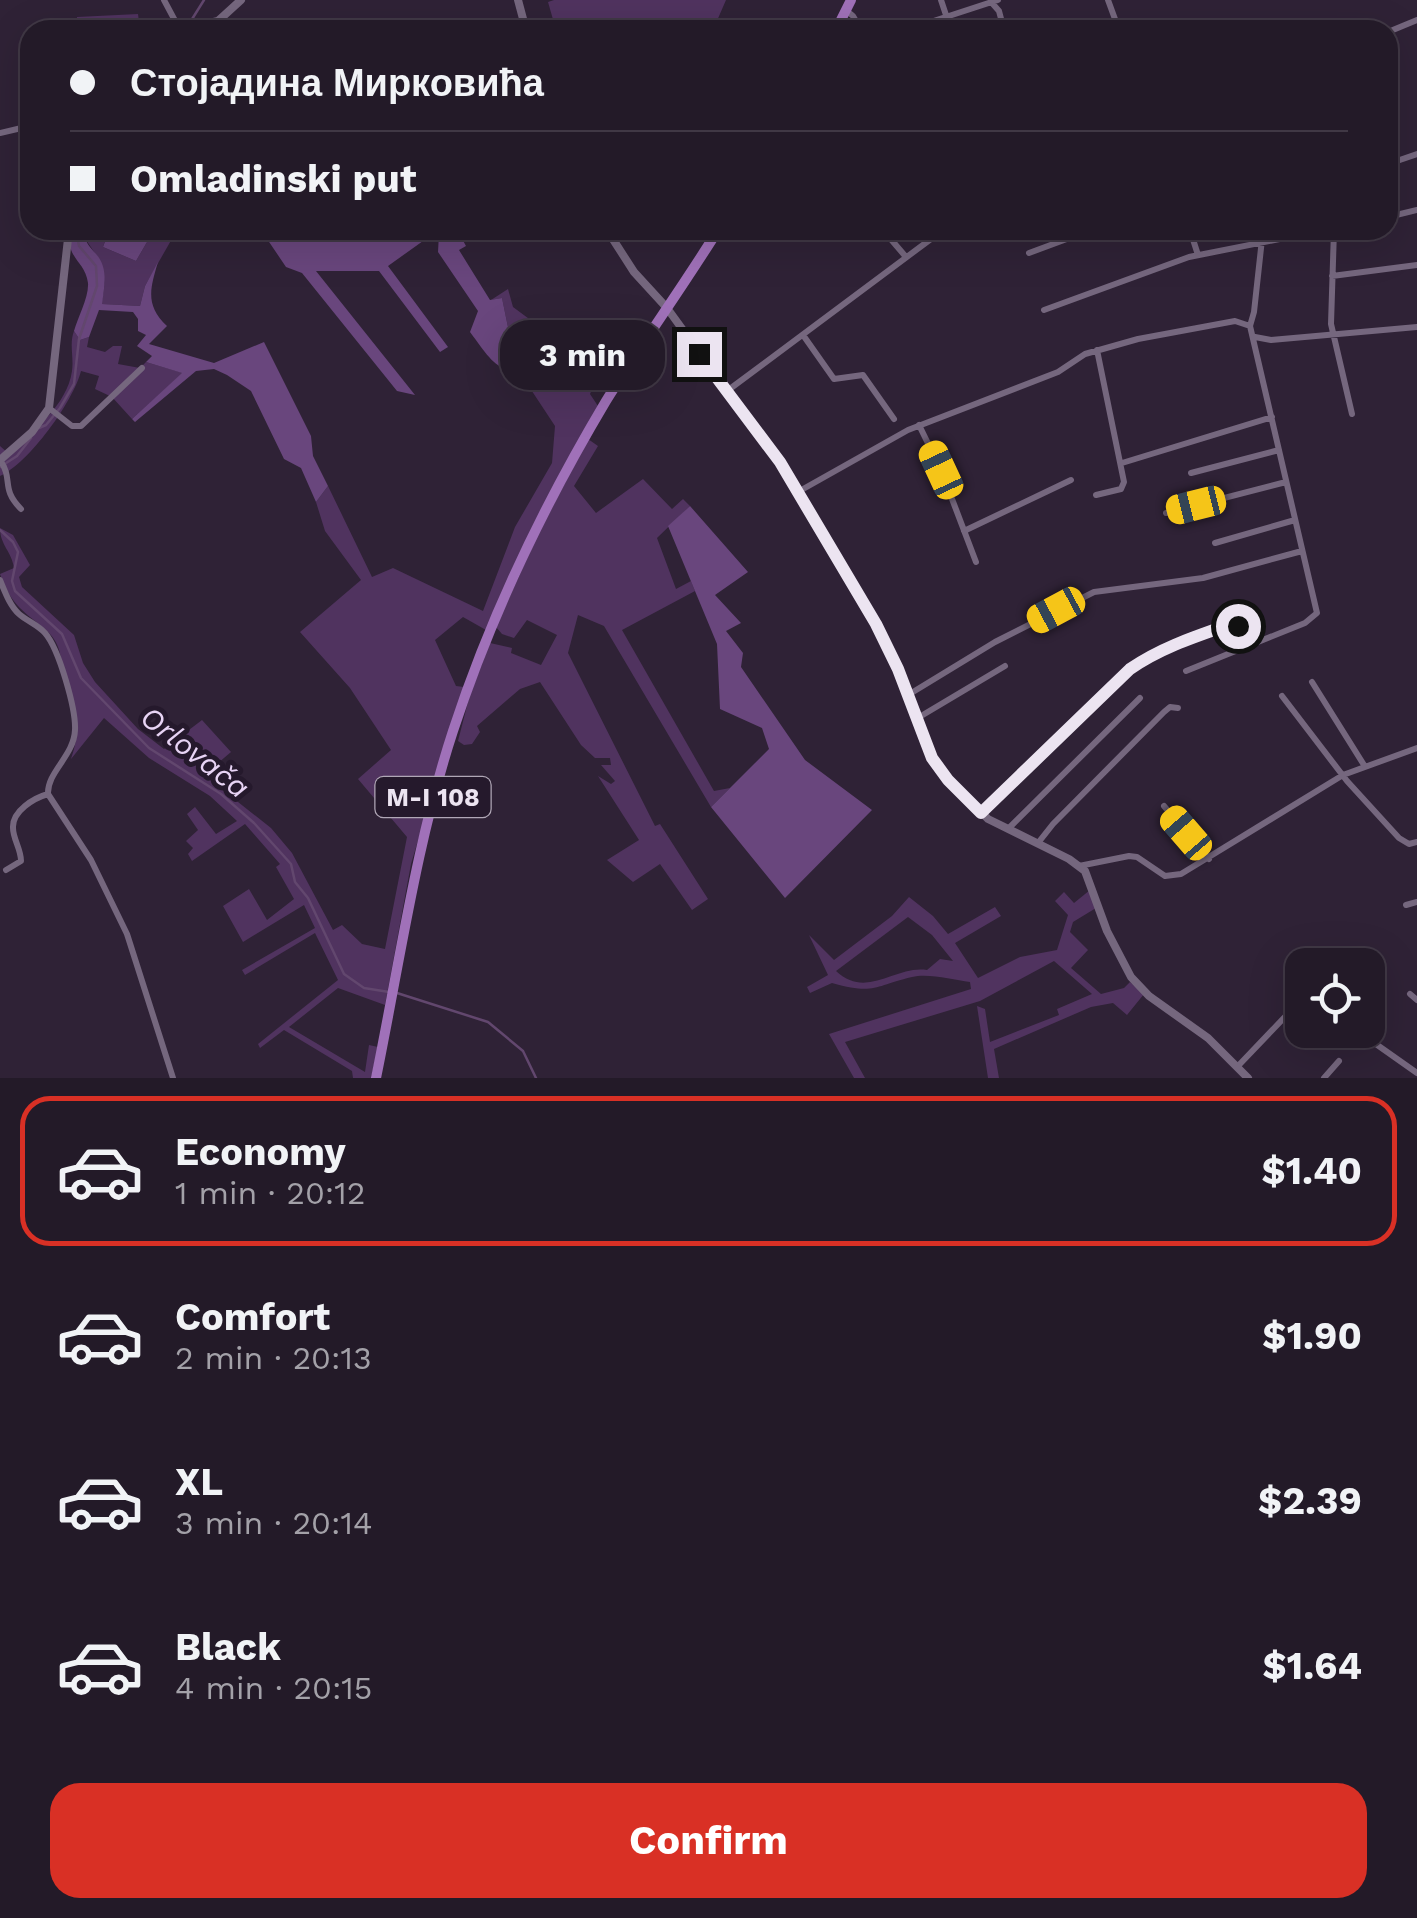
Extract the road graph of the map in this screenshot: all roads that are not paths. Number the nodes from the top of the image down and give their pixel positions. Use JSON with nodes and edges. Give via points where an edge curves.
{"nodes":[{"id":1,"x":241,"y":0,"type":"edge"},
{"id":2,"x":941,"y":0,"type":"edge"},
{"id":3,"x":994,"y":1,"type":"edge"},
{"id":4,"x":946,"y":16,"type":"junction"},
{"id":5,"x":217,"y":20,"type":"edge"},
{"id":6,"x":935,"y":20,"type":"edge"},
{"id":7,"x":947,"y":20,"type":"edge"},
{"id":8,"x":69,"y":240,"type":"edge"},
{"id":9,"x":614,"y":240,"type":"edge"},
{"id":10,"x":711,"y":240,"type":"edge"},
{"id":11,"x":891,"y":240,"type":"edge"},
{"id":12,"x":930,"y":240,"type":"edge"},
{"id":13,"x":1064,"y":240,"type":"edge"},
{"id":14,"x":1193,"y":240,"type":"edge"},
{"id":15,"x":1261,"y":240,"type":"edge"},
{"id":16,"x":1276,"y":240,"type":"edge"},
{"id":17,"x":1334,"y":240,"type":"edge"},
{"id":18,"x":1261,"y":243,"type":"junction"},
{"id":19,"x":1028,"y":253,"type":"dead end"},
{"id":20,"x":1198,"y":255,"type":"junction"},
{"id":21,"x":906,"y":258,"type":"junction"},
{"id":22,"x":1417,"y":265,"type":"edge"},
{"id":23,"x":1332,"y":276,"type":"junction"},
{"id":24,"x":667,"y":308,"type":"junction"},
{"id":25,"x":1044,"y":310,"type":"dead end"},
{"id":26,"x":1250,"y":326,"type":"junction"},
{"id":27,"x":1417,"y":326,"type":"edge"},
{"id":28,"x":803,"y":335,"type":"junction"},
{"id":29,"x":1334,"y":335,"type":"junction"},
{"id":30,"x":1253,"y":336,"type":"junction"},
{"id":31,"x":1096,"y":350,"type":"junction"},
{"id":32,"x":142,"y":368,"type":"dead end"},
{"id":33,"x":726,"y":391,"type":"junction"},
{"id":34,"x":52,"y":411,"type":"junction"},
{"id":35,"x":1352,"y":414,"type":"dead end"},
{"id":36,"x":1272,"y":417,"type":"junction"},
{"id":37,"x":894,"y":420,"type":"dead end"},
{"id":38,"x":919,"y":425,"type":"junction"},
{"id":39,"x":1279,"y":450,"type":"junction"},
{"id":40,"x":1122,"y":463,"type":"junction"},
{"id":41,"x":3,"y":464,"type":"edge"},
{"id":42,"x":1191,"y":473,"type":"dead end"},
{"id":43,"x":1071,"y":480,"type":"dead end"},
{"id":44,"x":1286,"y":482,"type":"junction"},
{"id":45,"x":796,"y":493,"type":"junction"},
{"id":46,"x":1096,"y":495,"type":"dead end"},
{"id":47,"x":20,"y":509,"type":"dead end"},
{"id":48,"x":1166,"y":513,"type":"dead end"},
{"id":49,"x":1295,"y":520,"type":"junction"},
{"id":50,"x":964,"y":531,"type":"junction"},
{"id":51,"x":1215,"y":544,"type":"dead end"},
{"id":52,"x":1302,"y":551,"type":"junction"},
{"id":53,"x":976,"y":562,"type":"dead end"},
{"id":54,"x":0,"y":580,"type":"edge"},
{"id":55,"x":1246,"y":648,"type":"junction"},
{"id":56,"x":1005,"y":666,"type":"dead end"},
{"id":57,"x":1186,"y":671,"type":"dead end"},
{"id":58,"x":1312,"y":682,"type":"dead end"},
{"id":59,"x":908,"y":695,"type":"junction"},
{"id":60,"x":1282,"y":696,"type":"dead end"},
{"id":61,"x":1140,"y":698,"type":"dead end"},
{"id":62,"x":1178,"y":708,"type":"dead end"},
{"id":63,"x":916,"y":719,"type":"junction"},
{"id":64,"x":1417,"y":748,"type":"edge"},
{"id":65,"x":1364,"y":765,"type":"junction"},
{"id":66,"x":1343,"y":776,"type":"junction"},
{"id":67,"x":48,"y":794,"type":"junction"},
{"id":68,"x":1164,"y":806,"type":"dead end"},
{"id":69,"x":981,"y":813,"type":"junction"},
{"id":70,"x":1008,"y":829,"type":"junction"},
{"id":71,"x":1417,"y":842,"type":"edge"},
{"id":72,"x":1038,"y":843,"type":"junction"},
{"id":73,"x":1209,"y":860,"type":"junction"},
{"id":74,"x":1080,"y":866,"type":"junction"},
{"id":75,"x":6,"y":870,"type":"dead end"},
{"id":76,"x":1417,"y":902,"type":"edge"},
{"id":77,"x":1406,"y":904,"type":"dead end"},
{"id":78,"x":1285,"y":1017,"type":"edge"},
{"id":79,"x":1382,"y":1048,"type":"edge"},
{"id":80,"x":1339,"y":1061,"type":"dead end"},
{"id":81,"x":1238,"y":1066,"type":"junction"},
{"id":82,"x":1417,"y":1073,"type":"edge"},
{"id":83,"x":173,"y":1078,"type":"edge"},
{"id":84,"x":376,"y":1078,"type":"edge"},
{"id":85,"x":1248,"y":1078,"type":"edge"},
{"id":86,"x":1324,"y":1078,"type":"edge"}],
"edges":[{"from":1,"to":5,"type":"street"},
{"from":2,"to":4,"type":"street"},
{"from":3,"to":4,"type":"street"},
{"from":4,"to":6,"type":"street"},
{"from":4,"to":7,"type":"street"},
{"from":8,"to":34,"type":"street"},
{"from":9,"to":24,"type":"street"},
{"from":10,"to":24,"type":"main road","number":"M-I 108"},
{"from":11,"to":21,"type":"street"},
{"from":12,"to":21,"type":"street"},
{"from":13,"to":19,"type":"street"},
{"from":14,"to":20,"type":"street"},
{"from":15,"to":18,"type":"street"},
{"from":16,"to":18,"type":"street"},
{"from":17,"to":23,"type":"street"},
{"from":18,"to":20,"type":"street"},
{"from":18,"to":26,"type":"street"},
{"from":20,"to":25,"type":"street"},
{"from":21,"to":28,"type":"street"},
{"from":22,"to":23,"type":"street"},
{"from":23,"to":29,"type":"street"},
{"from":24,"to":33,"type":"street"},
{"from":24,"to":84,"type":"main road","number":"M-I 108","via":[[581,444],[493,622],[413,874]]},
{"from":26,"to":30,"type":"street"},
{"from":26,"to":31,"type":"street","via":[[1235,321]]},
{"from":27,"to":29,"type":"street"},
{"from":28,"to":33,"type":"street"},
{"from":28,"to":37,"type":"street","via":[[834,379],[867,378]]},
{"from":29,"to":30,"type":"street"},
{"from":29,"to":35,"type":"street"},
{"from":30,"to":36,"type":"street"},
{"from":31,"to":38,"type":"street","via":[[1058,372]]},
{"from":31,"to":40,"type":"street"},
{"from":32,"to":34,"type":"street","via":[[80,426]]},
{"from":33,"to":45,"type":"street"},
{"from":34,"to":41,"type":"street"},
{"from":36,"to":39,"type":"street"},
{"from":36,"to":40,"type":"street"},
{"from":38,"to":45,"type":"street"},
{"from":38,"to":50,"type":"street"},
{"from":39,"to":42,"type":"street"},
{"from":39,"to":44,"type":"street"},
{"from":40,"to":46,"type":"street","via":[[1124,486]]},
{"from":41,"to":47,"type":"street","via":[[7,491]]},
{"from":43,"to":50,"type":"street"},
{"from":44,"to":48,"type":"street"},
{"from":44,"to":49,"type":"street"},
{"from":45,"to":59,"type":"street","via":[[876,624]]},
{"from":49,"to":51,"type":"street"},
{"from":49,"to":52,"type":"street"},
{"from":50,"to":53,"type":"street"},
{"from":52,"to":55,"type":"street","via":[[1317,613]]},
{"from":52,"to":59,"type":"street","via":[[1203,578],[1094,592]]},
{"from":54,"to":67,"type":"street","via":[[16,611],[53,646],[74,713],[74,740]]},
{"from":55,"to":57,"type":"street"},
{"from":55,"to":69,"type":"street","via":[[1234,623],[1142,661]]},
{"from":56,"to":63,"type":"street"},
{"from":58,"to":65,"type":"street"},
{"from":59,"to":63,"type":"street"},
{"from":60,"to":66,"type":"street"},
{"from":61,"to":70,"type":"street"},
{"from":62,"to":72,"type":"street","via":[[1164,712]]},
{"from":63,"to":69,"type":"street","via":[[941,772]]},
{"from":64,"to":65,"type":"street"},
{"from":65,"to":66,"type":"street"},
{"from":66,"to":71,"type":"street","via":[[1399,838]]},
{"from":66,"to":73,"type":"street"},
{"from":67,"to":75,"type":"street","via":[[16,815],[12,826],[22,861]]},
{"from":67,"to":83,"type":"street","via":[[91,860],[127,934]]},
{"from":68,"to":73,"type":"street"},
{"from":69,"to":70,"type":"street"},
{"from":70,"to":72,"type":"street"},
{"from":72,"to":74,"type":"street"},
{"from":73,"to":74,"type":"street","via":[[1172,877],[1130,856]]},
{"from":74,"to":81,"type":"street","via":[[1131,977]]},
{"from":76,"to":77,"type":"street"},
{"from":78,"to":81,"type":"street"},
{"from":79,"to":82,"type":"street"},
{"from":80,"to":86,"type":"street"},
{"from":81,"to":85,"type":"street"}]}
